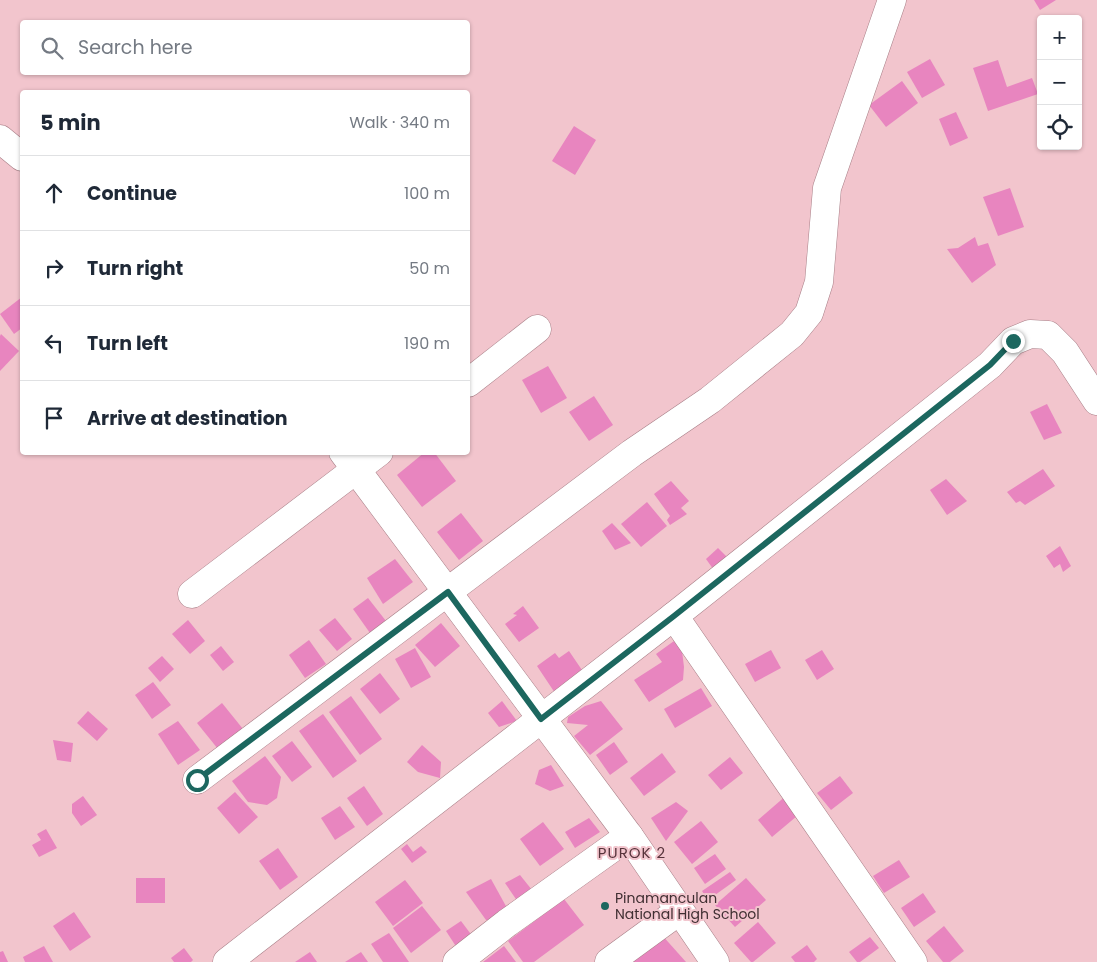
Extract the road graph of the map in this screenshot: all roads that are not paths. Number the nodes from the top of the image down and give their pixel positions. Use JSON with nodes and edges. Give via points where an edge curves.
{"nodes":[{"id":1,"x":892,"y":0,"type":"edge"},
{"id":2,"x":0,"y":139,"type":"edge"},
{"id":3,"x":20,"y":155,"type":"edge"},
{"id":4,"x":537,"y":329,"type":"dead end"},
{"id":5,"x":470,"y":382,"type":"edge"},
{"id":6,"x":1097,"y":401,"type":"edge"},
{"id":7,"x":370,"y":455,"type":"edge"},
{"id":8,"x":350,"y":462,"type":"edge"},
{"id":9,"x":448,"y":592,"type":"junction"},
{"id":10,"x":192,"y":594,"type":"dead end"},
{"id":11,"x":674,"y":616,"type":"junction"},
{"id":12,"x":541,"y":719,"type":"junction"},
{"id":13,"x":197,"y":780,"type":"dead end"},
{"id":14,"x":628,"y":836,"type":"junction"},
{"id":15,"x":679,"y":911,"type":"junction"},
{"id":16,"x":227,"y":962,"type":"edge"},
{"id":17,"x":457,"y":962,"type":"edge"},
{"id":18,"x":609,"y":962,"type":"edge"},
{"id":19,"x":715,"y":962,"type":"edge"},
{"id":20,"x":913,"y":962,"type":"edge"}],
"edges":[{"from":1,"to":9,"type":"street","via":[[827,188],[820,282],[809,313],[792,334],[710,400],[632,453]]},
{"from":2,"to":3,"type":"street"},
{"from":4,"to":5,"type":"street"},
{"from":6,"to":11,"type":"street","via":[[1065,352],[1048,335],[1030,334],[1013,341],[990,365]]},
{"from":7,"to":8,"type":"street"},
{"from":8,"to":9,"type":"street"},
{"from":8,"to":10,"type":"street"},
{"from":9,"to":12,"type":"street"},
{"from":9,"to":13,"type":"street"},
{"from":11,"to":12,"type":"street"},
{"from":11,"to":20,"type":"street"},
{"from":12,"to":14,"type":"street"},
{"from":12,"to":16,"type":"street"},
{"from":14,"to":15,"type":"street"},
{"from":14,"to":17,"type":"street"},
{"from":15,"to":18,"type":"street"},
{"from":15,"to":19,"type":"street"}]}
